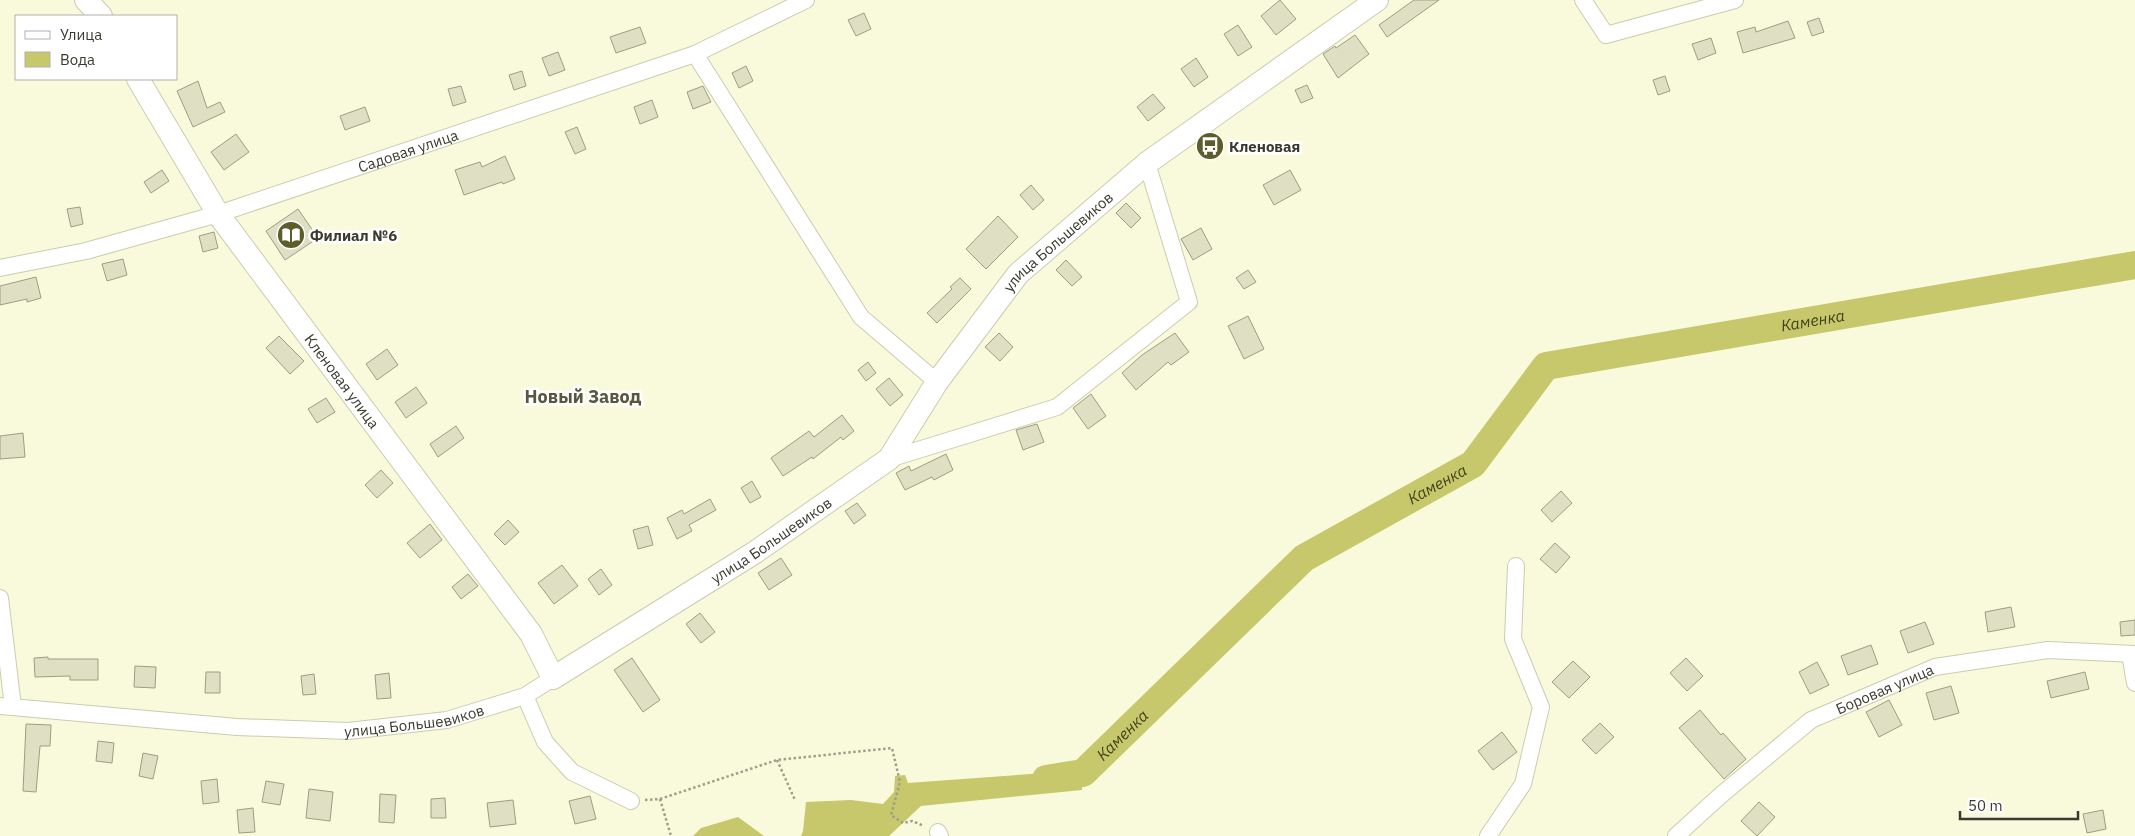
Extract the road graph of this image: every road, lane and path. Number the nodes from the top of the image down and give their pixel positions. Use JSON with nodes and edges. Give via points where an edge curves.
{"nodes":[{"id":1,"x":86,"y":0,"type":"edge"},
{"id":2,"x":806,"y":0,"type":"edge"},
{"id":3,"x":1376,"y":0,"type":"edge"},
{"id":4,"x":1583,"y":0,"type":"edge"},
{"id":5,"x":1735,"y":0,"type":"edge"},
{"id":6,"x":100,"y":15,"type":"edge"},
{"id":7,"x":696,"y":54,"type":"junction"},
{"id":8,"x":139,"y":80,"type":"edge"},
{"id":9,"x":1147,"y":163,"type":"junction"},
{"id":10,"x":218,"y":214,"type":"junction"},
{"id":11,"x":0,"y":268,"type":"edge"},
{"id":12,"x":937,"y":382,"type":"junction"},
{"id":13,"x":889,"y":459,"type":"junction"},
{"id":14,"x":1516,"y":566,"type":"dead end"},
{"id":15,"x":0,"y":598,"type":"edge"},
{"id":16,"x":2132,"y":654,"type":"edge"},
{"id":17,"x":553,"y":678,"type":"junction"},
{"id":18,"x":2135,"y":683,"type":"edge"},
{"id":19,"x":525,"y":696,"type":"junction"},
{"id":20,"x":6,"y":706,"type":"edge"},
{"id":21,"x":776,"y":760,"type":"junction"},
{"id":22,"x":660,"y":799,"type":"junction"},
{"id":23,"x":795,"y":800,"type":"dead end"},
{"id":24,"x":631,"y":802,"type":"joint"},
{"id":25,"x":912,"y":821,"type":"dead end"},
{"id":26,"x":671,"y":836,"type":"edge"},
{"id":27,"x":1488,"y":836,"type":"edge"},
{"id":28,"x":1676,"y":836,"type":"edge"}],
"edges":[{"from":1,"to":6,"type":"street"},
{"from":2,"to":7,"type":"street","name":"Садовая улица"},
{"from":3,"to":9,"type":"street","name":"улица Большевиков"},
{"from":4,"to":5,"type":"street","via":[[1606,35]]},
{"from":7,"to":10,"type":"street","name":"Садовая улица"},
{"from":7,"to":12,"type":"street","via":[[861,317]]},
{"from":8,"to":10,"type":"street","name":"Кленовая улица"},
{"from":9,"to":12,"type":"street","name":"улица Большевиков","via":[[1018,274]]},
{"from":9,"to":13,"type":"street","via":[[1189,302],[1057,406]]},
{"from":10,"to":11,"type":"street","name":"Садовая улица","via":[[86,251]]},
{"from":10,"to":17,"type":"street","name":"Кленовая улица","via":[[531,634]]},
{"from":12,"to":13,"type":"street","name":"улица Большевиков"},
{"from":13,"to":17,"type":"street","name":"улица Большевиков","via":[[754,553]]},
{"from":14,"to":27,"type":"street","via":[[1513,639],[1541,707],[1523,784]]},
{"from":15,"to":20,"type":"street"},
{"from":16,"to":18,"type":"street"},
{"from":16,"to":28,"type":"street","name":"Боровая улица","via":[[2048,650],[1935,667],[1811,720]]},
{"from":17,"to":19,"type":"street","name":"улица Большевиков"},
{"from":19,"to":20,"type":"street","name":"улица Большевиков","via":[[447,720],[348,731],[237,727]]},
{"from":19,"to":24,"type":"street","via":[[545,742],[572,772]]},
{"from":21,"to":22,"type":"path"},
{"from":21,"to":23,"type":"path"},
{"from":21,"to":25,"type":"path","via":[[892,748],[900,782],[891,815],[903,823]]},
{"from":22,"to":24,"type":"path"},
{"from":22,"to":26,"type":"path"}]}
